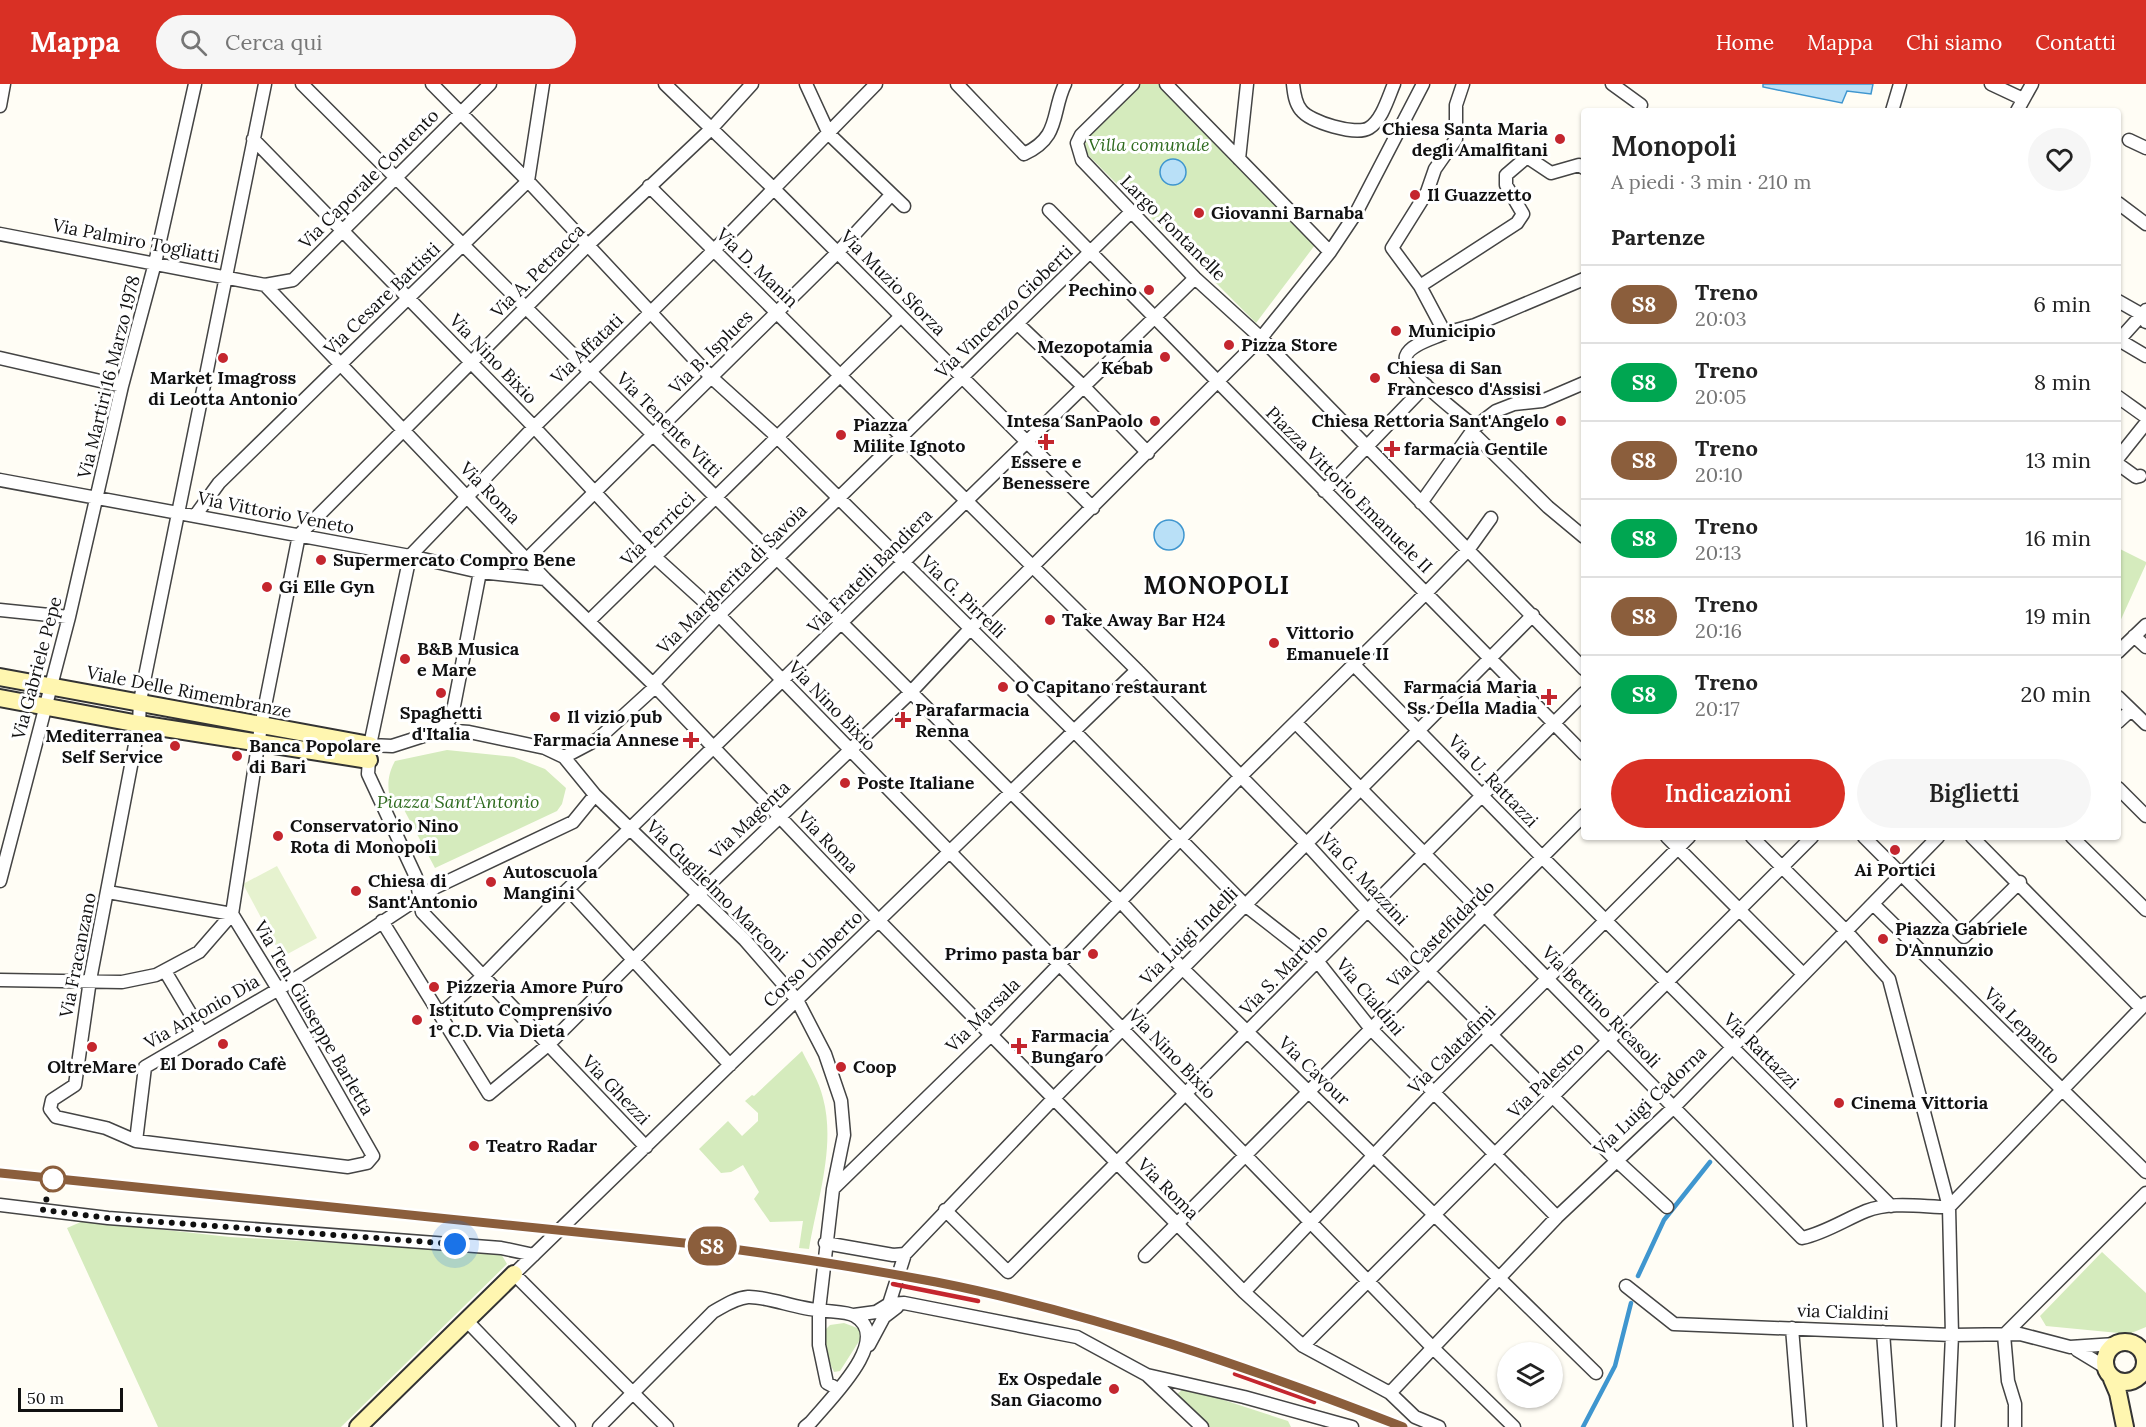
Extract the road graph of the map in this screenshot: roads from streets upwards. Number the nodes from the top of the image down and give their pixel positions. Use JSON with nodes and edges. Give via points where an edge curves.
{"nodes":[{"id":1,"x":4,"y":84,"type":"edge"},
{"id":2,"x":195,"y":84,"type":"edge"},
{"id":3,"x":265,"y":84,"type":"edge"},
{"id":4,"x":302,"y":84,"type":"edge"},
{"id":5,"x":432,"y":84,"type":"edge"},
{"id":6,"x":490,"y":84,"type":"edge"},
{"id":7,"x":543,"y":84,"type":"edge"},
{"id":8,"x":666,"y":84,"type":"edge"},
{"id":9,"x":752,"y":84,"type":"edge"},
{"id":10,"x":806,"y":84,"type":"edge"},
{"id":11,"x":876,"y":84,"type":"edge"},
{"id":12,"x":957,"y":84,"type":"edge"},
{"id":13,"x":1065,"y":84,"type":"edge"},
{"id":14,"x":1133,"y":84,"type":"edge"},
{"id":15,"x":1166,"y":84,"type":"edge"},
{"id":16,"x":1247,"y":84,"type":"edge"},
{"id":17,"x":1293,"y":84,"type":"edge"},
{"id":18,"x":1394,"y":84,"type":"edge"},
{"id":19,"x":1423,"y":84,"type":"edge"},
{"id":20,"x":1463,"y":84,"type":"edge"},
{"id":21,"x":1612,"y":84,"type":"edge"},
{"id":22,"x":1900,"y":84,"type":"edge"},
{"id":23,"x":1992,"y":84,"type":"edge"},
{"id":24,"x":2032,"y":84,"type":"edge"},
{"id":25,"x":2023,"y":99,"type":"junction"},
{"id":26,"x":1641,"y":105,"type":"dead end"},
{"id":27,"x":0,"y":106,"type":"edge"},
{"id":28,"x":1893,"y":108,"type":"edge"},
{"id":29,"x":2018,"y":108,"type":"edge"},
{"id":30,"x":460,"y":115,"type":"junction"},
{"id":31,"x":712,"y":128,"type":"junction"},
{"id":32,"x":829,"y":134,"type":"junction"},
{"id":33,"x":253,"y":139,"type":"junction"},
{"id":34,"x":2129,"y":140,"type":"dead end"},
{"id":35,"x":2146,"y":148,"type":"edge"},
{"id":36,"x":1239,"y":159,"type":"junction"},
{"id":37,"x":1581,"y":166,"type":"edge"},
{"id":38,"x":397,"y":177,"type":"junction"},
{"id":39,"x":528,"y":181,"type":"junction"},
{"id":40,"x":649,"y":186,"type":"junction"},
{"id":41,"x":773,"y":188,"type":"junction"},
{"id":42,"x":891,"y":195,"type":"junction"},
{"id":43,"x":2121,"y":205,"type":"edge"},
{"id":44,"x":904,"y":206,"type":"dead end"},
{"id":45,"x":1049,"y":210,"type":"dead end"},
{"id":46,"x":1131,"y":212,"type":"junction"},
{"id":47,"x":2146,"y":223,"type":"edge"},
{"id":48,"x":343,"y":231,"type":"junction"},
{"id":49,"x":0,"y":234,"type":"edge"},
{"id":50,"x":464,"y":244,"type":"junction"},
{"id":51,"x":587,"y":246,"type":"junction"},
{"id":52,"x":713,"y":251,"type":"junction"},
{"id":53,"x":838,"y":252,"type":"junction"},
{"id":54,"x":1330,"y":252,"type":"junction"},
{"id":55,"x":1090,"y":253,"type":"junction"},
{"id":56,"x":155,"y":263,"type":"junction"},
{"id":57,"x":226,"y":276,"type":"junction"},
{"id":58,"x":1195,"y":278,"type":"junction"},
{"id":59,"x":1581,"y":280,"type":"edge"},
{"id":60,"x":265,"y":285,"type":"junction"},
{"id":61,"x":1420,"y":286,"type":"junction"},
{"id":62,"x":409,"y":298,"type":"junction"},
{"id":63,"x":2121,"y":303,"type":"edge"},
{"id":64,"x":528,"y":308,"type":"junction"},
{"id":65,"x":651,"y":312,"type":"junction"},
{"id":66,"x":777,"y":312,"type":"junction"},
{"id":67,"x":2144,"y":315,"type":"edge"},
{"id":68,"x":900,"y":317,"type":"junction"},
{"id":69,"x":1157,"y":318,"type":"junction"},
{"id":70,"x":1018,"y":324,"type":"junction"},
{"id":71,"x":1445,"y":333,"type":"junction"},
{"id":72,"x":1261,"y":338,"type":"junction"},
{"id":73,"x":2121,"y":338,"type":"edge"},
{"id":74,"x":2121,"y":341,"type":"edge"},
{"id":75,"x":2146,"y":356,"type":"edge"},
{"id":76,"x":0,"y":358,"type":"edge"},
{"id":77,"x":471,"y":362,"type":"junction"},
{"id":78,"x":341,"y":364,"type":"junction"},
{"id":79,"x":590,"y":371,"type":"junction"},
{"id":80,"x":841,"y":375,"type":"junction"},
{"id":81,"x":711,"y":377,"type":"junction"},
{"id":82,"x":962,"y":378,"type":"junction"},
{"id":83,"x":1218,"y":383,"type":"junction"},
{"id":84,"x":1581,"y":384,"type":"edge"},
{"id":85,"x":1426,"y":385,"type":"junction"},
{"id":86,"x":122,"y":386,"type":"junction"},
{"id":87,"x":1085,"y":388,"type":"junction"},
{"id":88,"x":2121,"y":399,"type":"edge"},
{"id":89,"x":2146,"y":417,"type":"edge"},
{"id":90,"x":534,"y":426,"type":"junction"},
{"id":91,"x":405,"y":429,"type":"junction"},
{"id":92,"x":1474,"y":430,"type":"junction"},
{"id":93,"x":2144,"y":430,"type":"edge"},
{"id":94,"x":654,"y":435,"type":"junction"},
{"id":95,"x":902,"y":437,"type":"junction"},
{"id":96,"x":777,"y":438,"type":"junction"},
{"id":97,"x":1026,"y":442,"type":"junction"},
{"id":98,"x":1366,"y":447,"type":"junction"},
{"id":99,"x":1148,"y":453,"type":"junction"},
{"id":100,"x":2121,"y":455,"type":"edge"},
{"id":101,"x":2121,"y":466,"type":"edge"},
{"id":102,"x":2140,"y":476,"type":"dead end"},
{"id":103,"x":0,"y":480,"type":"edge"},
{"id":104,"x":1324,"y":491,"type":"junction"},
{"id":105,"x":594,"y":493,"type":"junction"},
{"id":106,"x":469,"y":496,"type":"junction"},
{"id":107,"x":716,"y":497,"type":"junction"},
{"id":108,"x":98,"y":499,"type":"junction"},
{"id":109,"x":838,"y":500,"type":"junction"},
{"id":110,"x":965,"y":502,"type":"junction"},
{"id":111,"x":1421,"y":503,"type":"junction"},
{"id":112,"x":1093,"y":508,"type":"junction"},
{"id":113,"x":177,"y":512,"type":"junction"},
{"id":114,"x":195,"y":516,"type":"junction"},
{"id":115,"x":1491,"y":518,"type":"dead end"},
{"id":116,"x":1581,"y":534,"type":"edge"},
{"id":117,"x":299,"y":535,"type":"junction"},
{"id":118,"x":1468,"y":550,"type":"junction"},
{"id":119,"x":410,"y":556,"type":"junction"},
{"id":120,"x":655,"y":557,"type":"junction"},
{"id":121,"x":528,"y":558,"type":"junction"},
{"id":122,"x":777,"y":559,"type":"junction"},
{"id":123,"x":903,"y":565,"type":"junction"},
{"id":124,"x":1032,"y":568,"type":"junction"},
{"id":125,"x":480,"y":572,"type":"junction"},
{"id":126,"x":545,"y":579,"type":"junction"},
{"id":127,"x":1426,"y":593,"type":"junction"},
{"id":128,"x":0,"y":610,"type":"edge"},
{"id":129,"x":719,"y":615,"type":"junction"},
{"id":130,"x":1533,"y":615,"type":"junction"},
{"id":131,"x":69,"y":617,"type":"junction"},
{"id":132,"x":590,"y":620,"type":"junction"},
{"id":133,"x":843,"y":623,"type":"junction"},
{"id":134,"x":2146,"y":625,"type":"edge"},
{"id":135,"x":970,"y":629,"type":"junction"},
{"id":136,"x":2134,"y":636,"type":"junction"},
{"id":137,"x":2146,"y":647,"type":"edge"},
{"id":138,"x":2121,"y":649,"type":"edge"},
{"id":139,"x":1489,"y":658,"type":"junction"},
{"id":140,"x":1355,"y":666,"type":"junction"},
{"id":141,"x":1581,"y":666,"type":"edge"},
{"id":142,"x":1137,"y":670,"type":"junction"},
{"id":143,"x":0,"y":677,"type":"edge"},
{"id":144,"x":783,"y":682,"type":"junction"},
{"id":145,"x":654,"y":685,"type":"junction"},
{"id":146,"x":50,"y":686,"type":"junction"},
{"id":147,"x":911,"y":692,"type":"junction"},
{"id":148,"x":1581,"y":696,"type":"edge"},
{"id":149,"x":0,"y":698,"type":"edge"},
{"id":150,"x":2121,"y":701,"type":"edge"},
{"id":151,"x":140,"y":702,"type":"junction"},
{"id":152,"x":45,"y":707,"type":"junction"},
{"id":153,"x":2131,"y":710,"type":"junction"},
{"id":154,"x":2121,"y":719,"type":"edge"},
{"id":155,"x":1296,"y":723,"type":"junction"},
{"id":156,"x":1552,"y":723,"type":"junction"},
{"id":157,"x":139,"y":724,"type":"junction"},
{"id":158,"x":2146,"y":724,"type":"edge"},
{"id":159,"x":1418,"y":729,"type":"junction"},
{"id":160,"x":442,"y":730,"type":"junction"},
{"id":161,"x":1074,"y":730,"type":"junction"},
{"id":162,"x":260,"y":734,"type":"junction"},
{"id":163,"x":715,"y":749,"type":"junction"},
{"id":164,"x":850,"y":750,"type":"junction"},
{"id":165,"x":1581,"y":751,"type":"edge"},
{"id":166,"x":370,"y":753,"type":"junction"},
{"id":167,"x":564,"y":757,"type":"junction"},
{"id":168,"x":1241,"y":776,"type":"junction"},
{"id":169,"x":1360,"y":788,"type":"junction"},
{"id":170,"x":2121,"y":791,"type":"edge"},
{"id":171,"x":1010,"y":793,"type":"junction"},
{"id":172,"x":595,"y":795,"type":"junction"},
{"id":173,"x":1480,"y":795,"type":"junction"},
{"id":174,"x":2146,"y":816,"type":"edge"},
{"id":175,"x":780,"y":817,"type":"junction"},
{"id":176,"x":1581,"y":818,"type":"edge"},
{"id":177,"x":630,"y":829,"type":"junction"},
{"id":178,"x":1180,"y":839,"type":"junction"},
{"id":179,"x":1670,"y":840,"type":"edge"},
{"id":180,"x":1686,"y":840,"type":"edge"},
{"id":181,"x":1755,"y":840,"type":"edge"},
{"id":182,"x":1809,"y":840,"type":"edge"},
{"id":183,"x":1867,"y":840,"type":"edge"},
{"id":184,"x":1935,"y":840,"type":"edge"},
{"id":185,"x":1975,"y":840,"type":"edge"},
{"id":186,"x":2075,"y":840,"type":"edge"},
{"id":187,"x":1306,"y":843,"type":"junction"},
{"id":188,"x":1678,"y":848,"type":"junction"},
{"id":189,"x":949,"y":852,"type":"junction"},
{"id":190,"x":1424,"y":852,"type":"junction"},
{"id":191,"x":1542,"y":857,"type":"junction"},
{"id":192,"x":1783,"y":867,"type":"junction"},
{"id":193,"x":1902,"y":874,"type":"junction"},
{"id":194,"x":0,"y":881,"type":"edge"},
{"id":195,"x":2020,"y":882,"type":"junction"},
{"id":196,"x":568,"y":889,"type":"junction"},
{"id":197,"x":108,"y":892,"type":"junction"},
{"id":198,"x":698,"y":895,"type":"junction"},
{"id":199,"x":420,"y":897,"type":"junction"},
{"id":200,"x":1120,"y":901,"type":"junction"},
{"id":201,"x":1873,"y":904,"type":"junction"},
{"id":202,"x":1245,"y":905,"type":"junction"},
{"id":203,"x":1367,"y":910,"type":"junction"},
{"id":204,"x":1740,"y":910,"type":"junction"},
{"id":205,"x":2146,"y":910,"type":"edge"},
{"id":206,"x":232,"y":914,"type":"junction"},
{"id":207,"x":1486,"y":915,"type":"junction"},
{"id":208,"x":382,"y":921,"type":"junction"},
{"id":209,"x":879,"y":921,"type":"junction"},
{"id":210,"x":1606,"y":921,"type":"junction"},
{"id":211,"x":1846,"y":931,"type":"junction"},
{"id":212,"x":633,"y":959,"type":"junction"},
{"id":213,"x":1318,"y":962,"type":"junction"},
{"id":214,"x":1059,"y":964,"type":"junction"},
{"id":215,"x":1182,"y":968,"type":"junction"},
{"id":216,"x":165,"y":971,"type":"junction"},
{"id":217,"x":1428,"y":971,"type":"junction"},
{"id":218,"x":1803,"y":974,"type":"junction"},
{"id":219,"x":482,"y":977,"type":"junction"},
{"id":220,"x":1548,"y":978,"type":"junction"},
{"id":221,"x":0,"y":980,"type":"edge"},
{"id":222,"x":90,"y":980,"type":"junction"},
{"id":223,"x":1668,"y":983,"type":"junction"},
{"id":224,"x":278,"y":989,"type":"junction"},
{"id":225,"x":797,"y":1000,"type":"junction"},
{"id":226,"x":2144,"y":1006,"type":"edge"},
{"id":227,"x":440,"y":1015,"type":"junction"},
{"id":228,"x":1122,"y":1029,"type":"junction"},
{"id":229,"x":1371,"y":1029,"type":"junction"},
{"id":230,"x":1248,"y":1032,"type":"junction"},
{"id":231,"x":202,"y":1033,"type":"junction"},
{"id":232,"x":991,"y":1035,"type":"junction"},
{"id":233,"x":1491,"y":1035,"type":"junction"},
{"id":234,"x":1610,"y":1041,"type":"junction"},
{"id":235,"x":548,"y":1045,"type":"junction"},
{"id":236,"x":1731,"y":1047,"type":"junction"},
{"id":237,"x":730,"y":1065,"type":"junction"},
{"id":238,"x":1308,"y":1091,"type":"junction"},
{"id":239,"x":2062,"y":1091,"type":"junction"},
{"id":240,"x":1433,"y":1093,"type":"junction"},
{"id":241,"x":1186,"y":1094,"type":"junction"},
{"id":242,"x":1054,"y":1098,"type":"junction"},
{"id":243,"x":1554,"y":1098,"type":"junction"},
{"id":244,"x":1674,"y":1107,"type":"junction"},
{"id":245,"x":136,"y":1141,"type":"junction"},
{"id":246,"x":646,"y":1147,"type":"junction"},
{"id":247,"x":1245,"y":1155,"type":"junction"},
{"id":248,"x":1375,"y":1155,"type":"junction"},
{"id":249,"x":1496,"y":1155,"type":"junction"},
{"id":250,"x":1616,"y":1160,"type":"junction"},
{"id":251,"x":1118,"y":1163,"type":"junction"},
{"id":252,"x":2146,"y":1172,"type":"edge"},
{"id":253,"x":833,"y":1189,"type":"junction"},
{"id":254,"x":2146,"y":1193,"type":"edge"},
{"id":255,"x":0,"y":1205,"type":"edge"},
{"id":256,"x":1891,"y":1206,"type":"junction"},
{"id":257,"x":1667,"y":1207,"type":"dead end"},
{"id":258,"x":1949,"y":1207,"type":"junction"},
{"id":259,"x":945,"y":1210,"type":"junction"},
{"id":260,"x":1434,"y":1216,"type":"junction"},
{"id":261,"x":1557,"y":1217,"type":"junction"},
{"id":262,"x":1310,"y":1221,"type":"junction"},
{"id":263,"x":1177,"y":1223,"type":"junction"},
{"id":264,"x":825,"y":1243,"type":"junction"},
{"id":265,"x":905,"y":1254,"type":"junction"},
{"id":266,"x":534,"y":1255,"type":"junction"},
{"id":267,"x":1145,"y":1256,"type":"dead end"},
{"id":268,"x":514,"y":1274,"type":"junction"},
{"id":269,"x":1499,"y":1279,"type":"junction"},
{"id":270,"x":1368,"y":1281,"type":"junction"},
{"id":271,"x":1626,"y":1286,"type":"dead end"},
{"id":272,"x":1244,"y":1292,"type":"junction"},
{"id":273,"x":904,"y":1303,"type":"junction"},
{"id":274,"x":889,"y":1304,"type":"junction"},
{"id":275,"x":819,"y":1310,"type":"junction"},
{"id":276,"x":854,"y":1315,"type":"junction"},
{"id":277,"x":466,"y":1320,"type":"junction"},
{"id":278,"x":1792,"y":1328,"type":"junction"},
{"id":279,"x":1883,"y":1332,"type":"junction"},
{"id":280,"x":1952,"y":1335,"type":"junction"},
{"id":281,"x":2004,"y":1335,"type":"junction"},
{"id":282,"x":2140,"y":1342,"type":"edge"},
{"id":283,"x":2115,"y":1344,"type":"junction"},
{"id":284,"x":1303,"y":1346,"type":"junction"},
{"id":285,"x":2070,"y":1347,"type":"junction"},
{"id":286,"x":1433,"y":1348,"type":"junction"},
{"id":287,"x":864,"y":1353,"type":"junction"},
{"id":288,"x":2146,"y":1363,"type":"edge"},
{"id":289,"x":1596,"y":1373,"type":"dead end"},
{"id":290,"x":2109,"y":1373,"type":"junction"},
{"id":291,"x":1147,"y":1375,"type":"junction"},
{"id":292,"x":2133,"y":1381,"type":"junction"},
{"id":293,"x":838,"y":1389,"type":"junction"},
{"id":294,"x":633,"y":1392,"type":"junction"},
{"id":295,"x":1390,"y":1393,"type":"junction"},
{"id":296,"x":1322,"y":1423,"type":"edge"},
{"id":297,"x":358,"y":1427,"type":"edge"},
{"id":298,"x":569,"y":1427,"type":"edge"},
{"id":299,"x":599,"y":1427,"type":"edge"},
{"id":300,"x":667,"y":1427,"type":"edge"},
{"id":301,"x":805,"y":1427,"type":"edge"},
{"id":302,"x":1202,"y":1427,"type":"edge"},
{"id":303,"x":1352,"y":1427,"type":"edge"},
{"id":304,"x":1439,"y":1427,"type":"edge"},
{"id":305,"x":1514,"y":1427,"type":"edge"},
{"id":306,"x":1800,"y":1427,"type":"edge"},
{"id":307,"x":1890,"y":1427,"type":"edge"},
{"id":308,"x":1948,"y":1427,"type":"edge"},
{"id":309,"x":2015,"y":1427,"type":"edge"},
{"id":310,"x":2126,"y":1427,"type":"edge"}],
"edges":[{"from":1,"to":27,"type":"street"},
{"from":2,"to":56,"type":"street","name":"Via Martiri 16 Marzo 1978"},
{"from":3,"to":33,"type":"street","name":"Via Fracanzano"},
{"from":4,"to":38,"type":"street","name":"Via Tenente Vitti"},
{"from":5,"to":30,"type":"street","name":"Via G. Pirrelli"},
{"from":6,"to":30,"type":"street","name":"Via Caporale Contento"},
{"from":7,"to":39,"type":"street"},
{"from":8,"to":31,"type":"street","name":"Via Muzio Sforza"},
{"from":9,"to":31,"type":"street","name":"Via A. Petracca"},
{"from":10,"to":32,"type":"street"},
{"from":11,"to":32,"type":"street","name":"Via Affatati"},
{"from":12,"to":13,"type":"street","via":[[1024,154],[1034,149],[1054,126]]},
{"from":14,"to":46,"type":"street","name":"Largo Fontanelle","via":[[1081,135],[1077,144],[1082,160]]},
{"from":15,"to":36,"type":"street"},
{"from":16,"to":36,"type":"street"},
{"from":17,"to":18,"type":"street","via":[[1295,100],[1307,116],[1353,132],[1377,122]]},
{"from":19,"to":54,"type":"street","via":[[1356,213]]},
{"from":20,"to":61,"type":"street","via":[[1456,105],[1456,139],[1392,248]]},
{"from":21,"to":26,"type":"street"},
{"from":22,"to":28,"type":"street"},
{"from":23,"to":25,"type":"street"},
{"from":24,"to":25,"type":"street"},
{"from":25,"to":29,"type":"street"},
{"from":30,"to":38,"type":"street","name":"Via Caporale Contento"},
{"from":30,"to":39,"type":"street","name":"Via G. Pirrelli"},
{"from":31,"to":40,"type":"street","name":"Via A. Petracca"},
{"from":31,"to":41,"type":"street","name":"Via Muzio Sforza"},
{"from":32,"to":41,"type":"street","name":"Via Affatati"},
{"from":32,"to":42,"type":"street"},
{"from":33,"to":48,"type":"street","name":"Via Nino Bixio"},
{"from":33,"to":57,"type":"street","name":"Via Fracanzano"},
{"from":34,"to":35,"type":"street"},
{"from":36,"to":54,"type":"street"},
{"from":37,"to":61,"type":"street","via":[[1551,173],[1527,157],[1506,176],[1506,185],[1523,214],[1517,223]]},
{"from":38,"to":48,"type":"street","name":"Via Caporale Contento"},
{"from":38,"to":50,"type":"street","name":"Via Tenente Vitti"},
{"from":39,"to":50,"type":"street","name":"Via Cesare Battisti"},
{"from":39,"to":51,"type":"street","name":"Via G. Pirrelli"},
{"from":40,"to":51,"type":"street","name":"Via A. Petracca"},
{"from":40,"to":52,"type":"street","name":"Via D. Manin"},
{"from":41,"to":52,"type":"street","name":"Via Affatati"},
{"from":41,"to":53,"type":"street","name":"Via Muzio Sforza"},
{"from":42,"to":44,"type":"street"},
{"from":42,"to":53,"type":"street","name":"Via B. Isplues"},
{"from":43,"to":47,"type":"street"},
{"from":45,"to":55,"type":"street","name":"Piazza Vittorio Emanuele II"},
{"from":46,"to":55,"type":"street","name":"Via Vincenzo Gioberti"},
{"from":46,"to":58,"type":"street","name":"Largo Fontanelle"},
{"from":48,"to":60,"type":"street","name":"Via Caporale Contento","via":[[293,280]]},
{"from":48,"to":62,"type":"street","name":"Via Nino Bixio"},
{"from":49,"to":56,"type":"street","name":"Via Palmiro Togliatti"},
{"from":50,"to":62,"type":"street","name":"Via Cesare Battisti"},
{"from":50,"to":64,"type":"street","name":"Via Tenente Vitti"},
{"from":51,"to":64,"type":"street","name":"Via A. Petracca"},
{"from":51,"to":65,"type":"street","name":"Via G. Pirrelli"},
{"from":52,"to":65,"type":"street","name":"Via Affatati"},
{"from":52,"to":66,"type":"street","name":"Via D. Manin"},
{"from":53,"to":66,"type":"street","name":"Via B. Isplues"},
{"from":53,"to":68,"type":"street","name":"Via Muzio Sforza"},
{"from":54,"to":72,"type":"street"},
{"from":55,"to":69,"type":"street","name":"Piazza Vittorio Emanuele II"},
{"from":55,"to":70,"type":"street","name":"Via Vincenzo Gioberti"},
{"from":56,"to":57,"type":"street","name":"Via Palmiro Togliatti"},
{"from":56,"to":86,"type":"street","name":"Via Martiri 16 Marzo 1978"},
{"from":57,"to":60,"type":"street","name":"Via Palmiro Togliatti"},
{"from":57,"to":113,"type":"street","name":"Via Fracanzano"},
{"from":58,"to":69,"type":"street","name":"Via Fratelli Bandiera"},
{"from":58,"to":72,"type":"street","name":"Largo Fontanelle"},
{"from":59,"to":71,"type":"street","via":[[1475,325]]},
{"from":60,"to":78,"type":"street","name":"Via Roma"},
{"from":61,"to":71,"type":"street"},
{"from":62,"to":77,"type":"street","name":"Via Nino Bixio"},
{"from":62,"to":78,"type":"street","name":"Via Cesare Battisti"},
{"from":63,"to":67,"type":"street"},
{"from":64,"to":77,"type":"street","name":"Via A. Petracca"},
{"from":64,"to":79,"type":"street","name":"Via Tenente Vitti"},
{"from":65,"to":79,"type":"street","name":"Via Affatati"},
{"from":65,"to":81,"type":"street","name":"Via G. Pirrelli"},
{"from":66,"to":80,"type":"street","name":"Via D. Manin"},
{"from":66,"to":81,"type":"street","name":"Via B. Isplues"},
{"from":67,"to":73,"type":"street"},
{"from":68,"to":80,"type":"street"},
{"from":68,"to":82,"type":"street","name":"Via Muzio Sforza"},
{"from":69,"to":83,"type":"street","name":"Piazza Vittorio Emanuele II"},
{"from":69,"to":87,"type":"street","name":"Via Fratelli Bandiera"},
{"from":70,"to":82,"type":"street","name":"Via Vincenzo Gioberti"},
{"from":70,"to":87,"type":"street"},
{"from":71,"to":85,"type":"street","via":[[1410,349],[1406,356],[1406,363]]},
{"from":72,"to":83,"type":"street"},
{"from":72,"to":98,"type":"street","name":"Largo Fontanelle"},
{"from":74,"to":75,"type":"street"},
{"from":76,"to":86,"type":"street"},
{"from":77,"to":90,"type":"street","name":"Via Nino Bixio"},
{"from":77,"to":91,"type":"street","name":"Via A. Petracca"},
{"from":78,"to":91,"type":"street","name":"Via Roma"},
{"from":78,"to":114,"type":"street","name":"Via Cesare Battisti","via":[[219,483]]},
{"from":79,"to":90,"type":"street","name":"Via Affatati"},
{"from":79,"to":94,"type":"street","name":"Via Tenente Vitti"},
{"from":80,"to":95,"type":"street"},
{"from":80,"to":96,"type":"street"},
{"from":81,"to":94,"type":"street","name":"Via B. Isplues"},
{"from":81,"to":96,"type":"street","name":"Via G. Pirrelli"},
{"from":82,"to":95,"type":"street","name":"Via Vincenzo Gioberti"},
{"from":82,"to":97,"type":"street","name":"Via Muzio Sforza"},
{"from":83,"to":99,"type":"street"},
{"from":83,"to":104,"type":"street","name":"Piazza Vittorio Emanuele II"},
{"from":84,"to":92,"type":"street","via":[[1542,401],[1514,404],[1496,411]]},
{"from":85,"to":92,"type":"street"},
{"from":85,"to":98,"type":"street"},
{"from":86,"to":108,"type":"street","name":"Via Martiri 16 Marzo 1978"},
{"from":87,"to":97,"type":"street","name":"Via Fratelli Bandiera"},
{"from":87,"to":99,"type":"street"},
{"from":88,"to":89,"type":"street"},
{"from":90,"to":105,"type":"street","name":"Via Nino Bixio"},
{"from":90,"to":106,"type":"street","name":"Via Affatati"},
{"from":91,"to":106,"type":"street","name":"Via Roma"},
{"from":91,"to":117,"type":"street","name":"Via A. Petracca"},
{"from":92,"to":111,"type":"street"},
{"from":92,"to":116,"type":"street","via":[[1548,507]]},
{"from":93,"to":100,"type":"street"},
{"from":94,"to":105,"type":"street","name":"Via B. Isplues"},
{"from":94,"to":107,"type":"street","name":"Via Tenente Vitti"},
{"from":95,"to":109,"type":"street"},
{"from":95,"to":110,"type":"street"},
{"from":96,"to":107,"type":"street","name":"Via Perricci"},
{"from":96,"to":109,"type":"street","name":"Via G. Pirrelli"},
{"from":97,"to":110,"type":"street","name":"Via Fratelli Bandiera"},
{"from":97,"to":112,"type":"street","name":"Via Muzio Sforza"},
{"from":98,"to":104,"type":"street"},
{"from":98,"to":111,"type":"street","name":"Largo Fontanelle"},
{"from":99,"to":112,"type":"street"},
{"from":101,"to":102,"type":"street"},
{"from":103,"to":108,"type":"street","name":"Via Vittorio Veneto"},
{"from":104,"to":127,"type":"street","name":"Piazza Vittorio Emanuele II"},
{"from":105,"to":120,"type":"street","name":"Via Nino Bixio"},
{"from":105,"to":121,"type":"street","name":"Via B. Isplues"},
{"from":106,"to":119,"type":"street","name":"Via Affatati"},
{"from":106,"to":121,"type":"street","name":"Via Roma"},
{"from":107,"to":120,"type":"street","name":"Via Perricci"},
{"from":107,"to":122,"type":"street","name":"Via Tenente Vitti"},
{"from":108,"to":113,"type":"street","name":"Via Vittorio Veneto"},
{"from":108,"to":131,"type":"street","name":"Via Gabriele Pepe"},
{"from":109,"to":122,"type":"street","name":"Via Margherita di Savoia"},
{"from":109,"to":123,"type":"street","name":"Via G. Pirrelli"},
{"from":110,"to":123,"type":"street","name":"Via Fratelli Bandiera"},
{"from":110,"to":124,"type":"street"},
{"from":111,"to":118,"type":"street","name":"Largo Fontanelle"},
{"from":112,"to":124,"type":"street"},
{"from":113,"to":114,"type":"street","name":"Via Vittorio Veneto"},
{"from":113,"to":151,"type":"street","name":"Via Fracanzano"},
{"from":114,"to":117,"type":"street","name":"Via Vittorio Veneto"},
{"from":115,"to":118,"type":"street"},
{"from":117,"to":119,"type":"street","name":"Via Vittorio Veneto"},
{"from":117,"to":162,"type":"street"},
{"from":118,"to":127,"type":"street"},
{"from":118,"to":130,"type":"street","name":"Largo Fontanelle"},
{"from":119,"to":125,"type":"street","name":"Via Vittorio Veneto"},
{"from":119,"to":166,"type":"street"},
{"from":120,"to":129,"type":"street","name":"Via Nino Bixio"},
{"from":120,"to":132,"type":"street","name":"Via Perricci"},
{"from":121,"to":126,"type":"street","name":"Via Roma"},
{"from":122,"to":129,"type":"street","name":"Via Margherita di Savoia"},
{"from":122,"to":133,"type":"street","name":"Via Tenente Vitti"},
{"from":123,"to":133,"type":"street","name":"Via Fratelli Bandiera"},
{"from":123,"to":135,"type":"street","name":"Via G. Pirrelli"},
{"from":124,"to":135,"type":"street","name":"Via Magenta"},
{"from":124,"to":142,"type":"street"},
{"from":125,"to":126,"type":"street","name":"Via Vittorio Veneto"},
{"from":125,"to":160,"type":"street","via":[[452,716]]},
{"from":126,"to":132,"type":"street","name":"Via Roma"},
{"from":127,"to":139,"type":"street"},
{"from":127,"to":140,"type":"street","name":"Piazza Vittorio Emanuele II"},
{"from":128,"to":131,"type":"street"},
{"from":129,"to":144,"type":"street","name":"Via Nino Bixio"},
{"from":129,"to":145,"type":"street","name":"Via Margherita di Savoia"},
{"from":130,"to":139,"type":"street","name":"Via Luigi Indelli"},
{"from":130,"to":141,"type":"street","name":"Largo Fontanelle"},
{"from":131,"to":146,"type":"street","name":"Via Gabriele Pepe"},
{"from":132,"to":145,"type":"street","name":"Via Roma"},
{"from":133,"to":144,"type":"street","name":"Via Fratelli Bandiera"},
{"from":133,"to":147,"type":"street","name":"Via Tenente Vitti"},
{"from":134,"to":136,"type":"street"},
{"from":135,"to":147,"type":"street","name":"Via Magenta"},
{"from":135,"to":161,"type":"street","name":"Via G. Pirrelli"},
{"from":136,"to":137,"type":"street"},
{"from":136,"to":138,"type":"street"},
{"from":139,"to":156,"type":"street"},
{"from":139,"to":159,"type":"street","name":"Via Luigi Indelli"},
{"from":140,"to":155,"type":"street","name":"Piazza Vittorio Emanuele II"},
{"from":140,"to":159,"type":"street","name":"Via U. Rattazzi"},
{"from":142,"to":161,"type":"street","name":"Corso Umberto"},
{"from":142,"to":168,"type":"street"},
{"from":143,"to":146,"type":"street","name":"Viale Delle Rimembranze"},
{"from":144,"to":163,"type":"street","name":"Via Fratelli Bandiera"},
{"from":144,"to":164,"type":"street","name":"Via Nino Bixio"},
{"from":145,"to":163,"type":"street","name":"Via Roma"},
{"from":145,"to":167,"type":"street","via":[[598,739]]},
{"from":146,"to":151,"type":"street","name":"Viale Delle Rimembranze"},
{"from":146,"to":152,"type":"street","name":"Via Gabriele Pepe"},
{"from":147,"to":164,"type":"street","name":"Via Magenta"},
{"from":147,"to":171,"type":"street","name":"Via Tenente Vitti"},
{"from":148,"to":156,"type":"street","name":"Via S. Martino"},
{"from":149,"to":152,"type":"street","name":"Viale Delle Rimembranze"},
{"from":150,"to":153,"type":"street"},
{"from":151,"to":157,"type":"street","name":"Via Fracanzano"},
{"from":151,"to":162,"type":"street","name":"Viale Delle Rimembranze"},
{"from":152,"to":157,"type":"street","name":"Viale Delle Rimembranze"},
{"from":152,"to":194,"type":"street","name":"Via Gabriele Pepe"},
{"from":153,"to":154,"type":"street"},
{"from":153,"to":158,"type":"street"},
{"from":155,"to":168,"type":"street","name":"Piazza Vittorio Emanuele II"},
{"from":155,"to":169,"type":"street","name":"Via Bettino Ricasoli"},
{"from":156,"to":165,"type":"street"},
{"from":156,"to":173,"type":"street","name":"Via S. Martino"},
{"from":157,"to":162,"type":"street","name":"Viale Delle Rimembranze"},
{"from":157,"to":197,"type":"street","name":"Via Fracanzano"},
{"from":159,"to":169,"type":"street","name":"Via Luigi Indelli"},
{"from":159,"to":173,"type":"street","name":"Via U. Rattazzi"},
{"from":160,"to":166,"type":"street"},
{"from":160,"to":167,"type":"street","via":[[545,748]]},
{"from":161,"to":171,"type":"street","name":"Corso Umberto"},
{"from":161,"to":178,"type":"street","name":"Via Cialdini"},
{"from":162,"to":166,"type":"street","name":"Viale Delle Rimembranze"},
{"from":162,"to":206,"type":"street"},
{"from":163,"to":175,"type":"street","name":"Via Roma"},
{"from":163,"to":177,"type":"street","name":"Via Fratelli Bandiera"},
{"from":164,"to":175,"type":"street","name":"Via Magenta"},
{"from":164,"to":189,"type":"street","name":"Via Nino Bixio"},
{"from":166,"to":199,"type":"street","name":"Via Ghezzi","via":[[368,774],[416,877]]},
{"from":167,"to":172,"type":"street","name":"Via Guglielmo Marconi"},
{"from":168,"to":178,"type":"street","name":"Via Marsala"},
{"from":168,"to":187,"type":"street","name":"Via G. Mazzini"},
{"from":169,"to":187,"type":"street","name":"Via Luigi Indelli"},
{"from":169,"to":190,"type":"street","name":"Via Bettino Ricasoli"},
{"from":170,"to":174,"type":"street"},
{"from":171,"to":189,"type":"street","name":"Corso Umberto"},
{"from":171,"to":200,"type":"street","name":"Via Cavour"},
{"from":172,"to":177,"type":"street","name":"Via Guglielmo Marconi"},
{"from":172,"to":199,"type":"street","name":"Via Antonio Dia","via":[[573,822]]},
{"from":173,"to":190,"type":"street","name":"Via S. Martino"},
{"from":173,"to":191,"type":"street","name":"Via U. Rattazzi"},
{"from":175,"to":198,"type":"street","name":"Via Magenta"},
{"from":175,"to":209,"type":"street","name":"Via Roma"},
{"from":176,"to":191,"type":"street","name":"Via Castelfidardo"},
{"from":177,"to":196,"type":"street","name":"Via Fratelli Bandiera"},
{"from":177,"to":198,"type":"street","name":"Via Guglielmo Marconi"},
{"from":178,"to":200,"type":"street","name":"Via Marsala"},
{"from":178,"to":202,"type":"street","name":"Via Cialdini"},
{"from":179,"to":188,"type":"street"},
{"from":180,"to":188,"type":"street","name":"Via Calatafimi"},
{"from":181,"to":192,"type":"street"},
{"from":182,"to":192,"type":"street","name":"Via Palestro"},
{"from":183,"to":193,"type":"street"},
{"from":184,"to":193,"type":"street","name":"Via Luigi Cadorna"},
{"from":185,"to":195,"type":"street"},
{"from":186,"to":205,"type":"street"},
{"from":187,"to":202,"type":"street","name":"Via Luigi Indelli"},
{"from":187,"to":203,"type":"street","name":"Via G. Mazzini"},
{"from":188,"to":204,"type":"street"},
{"from":188,"to":210,"type":"street","name":"Via Calatafimi"},
{"from":189,"to":209,"type":"street","name":"Corso Umberto"},
{"from":189,"to":214,"type":"street","name":"Via Nino Bixio"},
{"from":190,"to":203,"type":"street","name":"Via S. Martino"},
{"from":190,"to":207,"type":"street","name":"Via Bettino Ricasoli"},
{"from":191,"to":207,"type":"street","name":"Via Castelfidardo"},
{"from":191,"to":210,"type":"street","name":"Via U. Rattazzi"},
{"from":192,"to":204,"type":"street","name":"Via Palestro"},
{"from":192,"to":211,"type":"street"},
{"from":193,"to":195,"type":"street","via":[[1964,937]]},
{"from":193,"to":201,"type":"street","name":"Via Luigi Cadorna"},
{"from":195,"to":226,"type":"street"},
{"from":196,"to":212,"type":"street"},
{"from":196,"to":219,"type":"street","name":"Via Fratelli Bandiera"},
{"from":197,"to":206,"type":"street","name":"Via Ten. Giuseppe Barletta"},
{"from":197,"to":222,"type":"street","name":"Via Fracanzano"},
{"from":198,"to":212,"type":"street","name":"Via Magenta"},
{"from":198,"to":225,"type":"street","name":"Via Guglielmo Marconi","via":[[745,940]]},
{"from":199,"to":208,"type":"street","name":"Via Antonio Dia"},
{"from":199,"to":219,"type":"street","name":"Via Ghezzi","via":[[422,912]]},
{"from":200,"to":214,"type":"street","name":"Via Marsala"},
{"from":200,"to":215,"type":"street","name":"Via Cavour"},
{"from":201,"to":211,"type":"street","name":"Via Luigi Cadorna"},
{"from":201,"to":239,"type":"street","name":"Via Lepanto"},
{"from":202,"to":213,"type":"street","name":"Via Cialdini"},
{"from":202,"to":215,"type":"street","name":"Via Luigi Indelli"},
{"from":203,"to":213,"type":"street","name":"Via S. Martino"},
{"from":203,"to":217,"type":"street","name":"Via G. Mazzini"},
{"from":204,"to":218,"type":"street"},
{"from":204,"to":223,"type":"street","name":"Via Palestro"},
{"from":206,"to":216,"type":"street","via":[[198,952]]},
{"from":206,"to":224,"type":"street","name":"Via Ten. Giuseppe Barletta"},
{"from":207,"to":217,"type":"street","name":"Via Castelfidardo"},
{"from":207,"to":220,"type":"street","name":"Via Bettino Ricasoli"},
{"from":208,"to":224,"type":"street","name":"Via Antonio Dia"},
{"from":208,"to":227,"type":"street"},
{"from":209,"to":225,"type":"street","name":"Corso Umberto"},
{"from":209,"to":232,"type":"street","name":"Via Roma"},
{"from":210,"to":220,"type":"street","name":"Via Calatafimi"},
{"from":210,"to":223,"type":"street","name":"Via Rattazzi"},
{"from":211,"to":218,"type":"street","name":"Via Luigi Cadorna"},
{"from":211,"to":258,"type":"street","via":[[1889,979]]},
{"from":212,"to":235,"type":"street","name":"Via Magenta"},
{"from":212,"to":237,"type":"street"},
{"from":213,"to":229,"type":"street","name":"Via Cialdini"},
{"from":213,"to":230,"type":"street","name":"Via S. Martino"},
{"from":214,"to":228,"type":"street","name":"Via Nino Bixio"},
{"from":214,"to":232,"type":"street","name":"Via Marsala"},
{"from":215,"to":228,"type":"street","name":"Via Luigi Indelli"},
{"from":215,"to":230,"type":"street","name":"Via Cavour"},
{"from":216,"to":222,"type":"street","via":[[122,982]]},
{"from":216,"to":231,"type":"street"},
{"from":217,"to":229,"type":"street","name":"Via Castelfidardo"},
{"from":217,"to":233,"type":"street","name":"Via G. Mazzini"},
{"from":218,"to":236,"type":"street","name":"Via Luigi Cadorna"},
{"from":219,"to":227,"type":"street","name":"Via Fratelli Bandiera"},
{"from":219,"to":235,"type":"street","name":"Via Ghezzi"},
{"from":220,"to":233,"type":"street","name":"Via Calatafimi"},
{"from":220,"to":234,"type":"street","name":"Via Bettino Ricasoli"},
{"from":221,"to":222,"type":"street"},
{"from":222,"to":245,"type":"street","name":"Via Fracanzano","via":[[75,1085],[52,1100],[50,1109],[56,1118],[106,1128]]},
{"from":223,"to":234,"type":"street","name":"Via Palestro"},
{"from":223,"to":236,"type":"street","name":"Via Rattazzi"},
{"from":224,"to":231,"type":"street","name":"Via Antonio Dia"},
{"from":224,"to":245,"type":"street","name":"Via Ten. Giuseppe Barletta","via":[[373,1156],[367,1162],[348,1167]]},
{"from":225,"to":237,"type":"street","name":"Corso Umberto"},
{"from":225,"to":253,"type":"street","name":"Via Guglielmo Marconi","via":[[825,1054],[841,1101],[844,1135]]},
{"from":226,"to":239,"type":"street"},
{"from":227,"to":235,"type":"street","name":"Via Magenta","via":[[489,1094]]},
{"from":228,"to":241,"type":"street","name":"Via Nino Bixio"},
{"from":228,"to":242,"type":"street","name":"Via Luigi Indelli"},
{"from":229,"to":238,"type":"street","name":"Via Castelfidardo"},
{"from":229,"to":240,"type":"street","name":"Via Cialdini"},
{"from":230,"to":238,"type":"street","name":"Via Cavour"},
{"from":230,"to":241,"type":"street","name":"Via S. Martino"},
{"from":231,"to":245,"type":"street","name":"Via Antonio Dia","via":[[145,1067]]},
{"from":232,"to":242,"type":"street","name":"Via Roma"},
{"from":232,"to":253,"type":"street","name":"Via Marsala"},
{"from":233,"to":240,"type":"street","name":"Via Calatafimi"},
{"from":233,"to":243,"type":"street","name":"Via G. Mazzini"},
{"from":234,"to":243,"type":"street","name":"Via Palestro"},
{"from":234,"to":244,"type":"street","name":"Via Bettino Ricasoli"},
{"from":235,"to":246,"type":"street","name":"Via Ghezzi"},
{"from":236,"to":244,"type":"street","name":"Via Luigi Cadorna"},
{"from":236,"to":256,"type":"street","name":"Via Rattazzi"},
{"from":237,"to":246,"type":"street","name":"Corso Umberto"},
{"from":238,"to":247,"type":"street","name":"Via Castelfidardo"},
{"from":238,"to":248,"type":"street","name":"Via Cavour"},
{"from":239,"to":252,"type":"street","name":"Via Lepanto"},
{"from":239,"to":258,"type":"street"},
{"from":240,"to":248,"type":"street","name":"Via Calatafimi"},
{"from":240,"to":249,"type":"street","name":"Via Cialdini"},
{"from":241,"to":247,"type":"street","name":"Via Nino Bixio"},
{"from":241,"to":251,"type":"street","name":"Via S. Martino"},
{"from":242,"to":251,"type":"street","name":"Via Roma"},
{"from":242,"to":259,"type":"street","name":"Via Luigi Indelli"},
{"from":243,"to":249,"type":"street","name":"Via Palestro"},
{"from":243,"to":250,"type":"street","name":"Via G. Mazzini"},
{"from":244,"to":250,"type":"street","name":"Via Luigi Cadorna"},
{"from":244,"to":256,"type":"street","name":"Via Bettino Ricasoli","via":[[1802,1238],[1868,1210]]},
{"from":246,"to":266,"type":"street","name":"Corso Umberto"},
{"from":247,"to":262,"type":"street","name":"Via Nino Bixio"},
{"from":247,"to":263,"type":"street","name":"Via Castelfidardo"},
{"from":248,"to":260,"type":"street","name":"Via Cavour"},
{"from":248,"to":262,"type":"street","name":"Via Calatafimi"},
{"from":249,"to":260,"type":"street","name":"Via Palestro"},
{"from":249,"to":261,"type":"street","name":"Via Cialdini"},
{"from":250,"to":257,"type":"street","name":"Via G. Mazzini"},
{"from":250,"to":261,"type":"street","name":"Via Luigi Cadorna"},
{"from":251,"to":259,"type":"street","name":"Via S. Martino","via":[[1008,1272]]},
{"from":251,"to":263,"type":"street","name":"Via Roma"},
{"from":253,"to":264,"type":"street"},
{"from":254,"to":281,"type":"street"},
{"from":255,"to":266,"type":"street","via":[[108,1218],[501,1248]]},
{"from":256,"to":258,"type":"street"},
{"from":258,"to":280,"type":"street"},
{"from":259,"to":265,"type":"street","name":"Via Luigi Indelli"},
{"from":260,"to":269,"type":"street","name":"Via Cavour"},
{"from":260,"to":270,"type":"street","name":"Via Palestro"},
{"from":261,"to":269,"type":"street","name":"Via Luigi Cadorna"},
{"from":262,"to":270,"type":"street","name":"Via Nino Bixio"},
{"from":262,"to":272,"type":"street","name":"Via Calatafimi"},
{"from":263,"to":267,"type":"street","name":"Via Castelfidardo"},
{"from":263,"to":272,"type":"street","name":"Via Roma"},
{"from":264,"to":265,"type":"street"},
{"from":264,"to":275,"type":"street"},
{"from":265,"to":274,"type":"street"},
{"from":266,"to":268,"type":"street","name":"Corso Umberto"},
{"from":268,"to":277,"type":"street"},
{"from":268,"to":294,"type":"street"},
{"from":269,"to":286,"type":"street","name":"Via Luigi Cadorna"},
{"from":269,"to":289,"type":"street","name":"Via Cavour"},
{"from":270,"to":284,"type":"street","name":"Via Palestro"},
{"from":270,"to":286,"type":"street","name":"Via Nino Bixio"},
{"from":271,"to":278,"type":"street","name":"via Cialdini","via":[[1674,1324]]},
{"from":272,"to":284,"type":"street","name":"Via Roma"},
{"from":273,"to":274,"type":"street"},
{"from":273,"to":287,"type":"street","via":[[884,1317]]},
{"from":273,"to":291,"type":"street","via":[[1077,1337]]},
{"from":274,"to":276,"type":"street","via":[[876,1312]]},
{"from":275,"to":276,"type":"street"},
{"from":275,"to":293,"type":"street","via":[[819,1345],[827,1383]]},
{"from":275,"to":294,"type":"street","via":[[749,1297],[733,1300],[713,1312]]},
{"from":276,"to":287,"type":"street","via":[[869,1335]]},
{"from":277,"to":297,"type":"street"},
{"from":277,"to":298,"type":"street"},
{"from":278,"to":279,"type":"street","name":"via Cialdini"},
{"from":278,"to":306,"type":"street"},
{"from":279,"to":280,"type":"street","name":"via Cialdini"},
{"from":279,"to":307,"type":"street"},
{"from":280,"to":281,"type":"street","name":"via Cialdini"},
{"from":280,"to":308,"type":"street"},
{"from":281,"to":285,"type":"street","name":"via Cialdini","via":[[2020,1334]]},
{"from":281,"to":309,"type":"street"},
{"from":282,"to":283,"type":"street"},
{"from":282,"to":288,"type":"street"},
{"from":283,"to":285,"type":"street","name":"via Cialdini"},
{"from":283,"to":290,"type":"street","via":[[2107,1352]]},
{"from":284,"to":295,"type":"street","name":"Via Roma"},
{"from":285,"to":290,"type":"street","name":"via Cialdini"},
{"from":286,"to":295,"type":"street","name":"Via Luigi Cadorna"},
{"from":286,"to":305,"type":"street","name":"Via Nino Bixio"},
{"from":287,"to":293,"type":"street"},
{"from":288,"to":292,"type":"street"},
{"from":290,"to":292,"type":"street","via":[[2127,1383]]},
{"from":290,"to":310,"type":"street"},
{"from":291,"to":296,"type":"street","via":[[1245,1396]]},
{"from":291,"to":302,"type":"street"},
{"from":292,"to":310,"type":"street"},
{"from":293,"to":301,"type":"street"},
{"from":294,"to":299,"type":"street"},
{"from":294,"to":300,"type":"street"},
{"from":295,"to":304,"type":"street","name":"Via Roma","via":[[1415,1417]]},
{"from":296,"to":303,"type":"street"}]}
